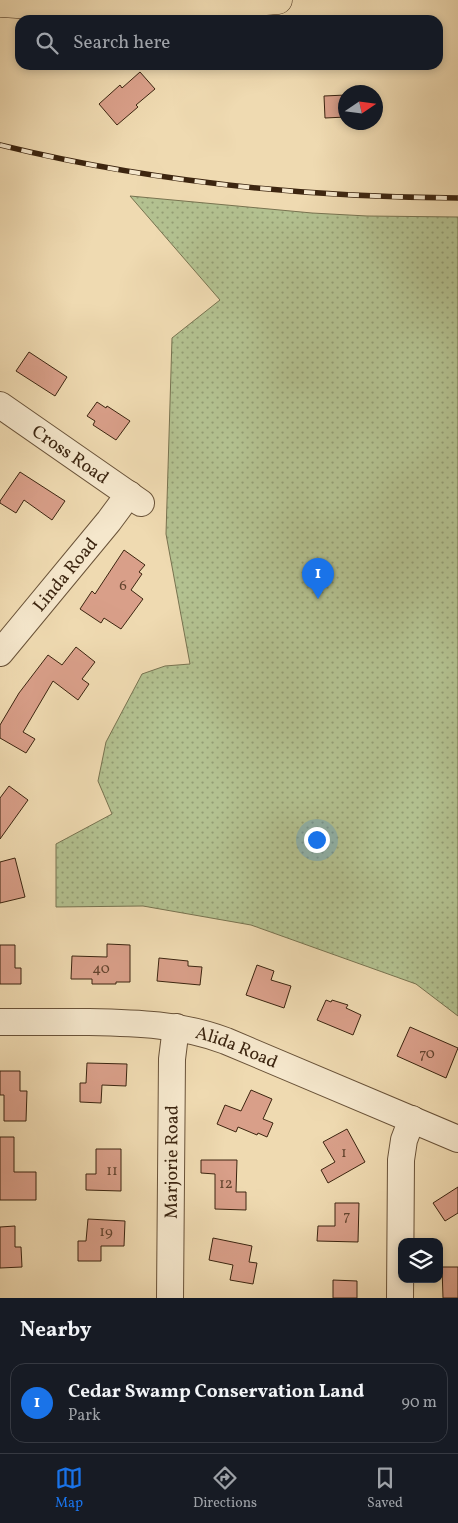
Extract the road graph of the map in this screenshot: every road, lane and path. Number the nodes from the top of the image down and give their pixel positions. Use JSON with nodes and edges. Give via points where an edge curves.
{"nodes":[{"id":1,"x":278,"y":0,"type":"edge"},
{"id":2,"x":0,"y":3,"type":"edge"},
{"id":3,"x":35,"y":3,"type":"edge"},
{"id":4,"x":0,"y":405,"type":"edge"},
{"id":5,"x":135,"y":499,"type":"joint"},
{"id":6,"x":0,"y":653,"type":"edge"},
{"id":7,"x":0,"y":1022,"type":"edge"},
{"id":8,"x":176,"y":1027,"type":"junction"},
{"id":9,"x":412,"y":1119,"type":"junction"},
{"id":10,"x":458,"y":1139,"type":"edge"},
{"id":11,"x":170,"y":1298,"type":"edge"},
{"id":12,"x":400,"y":1298,"type":"edge"}],
"edges":[{"from":1,"to":3,"type":"main road","via":[[96,7]]},
{"from":2,"to":3,"type":"main road"},
{"from":4,"to":5,"type":"street","name":"Cross Road"},
{"from":5,"to":6,"type":"street","name":"Linda Road","via":[[109,521]]},
{"from":7,"to":8,"type":"street","name":"Alida Road","via":[[133,1023]]},
{"from":8,"to":9,"type":"street","name":"Alida Road","via":[[215,1036]]},
{"from":8,"to":11,"type":"street","name":"Marjorie Road","via":[[172,1058]]},
{"from":9,"to":10,"type":"street","name":"Alida Road"},
{"from":9,"to":12,"type":"street","via":[[401,1160]]}]}
